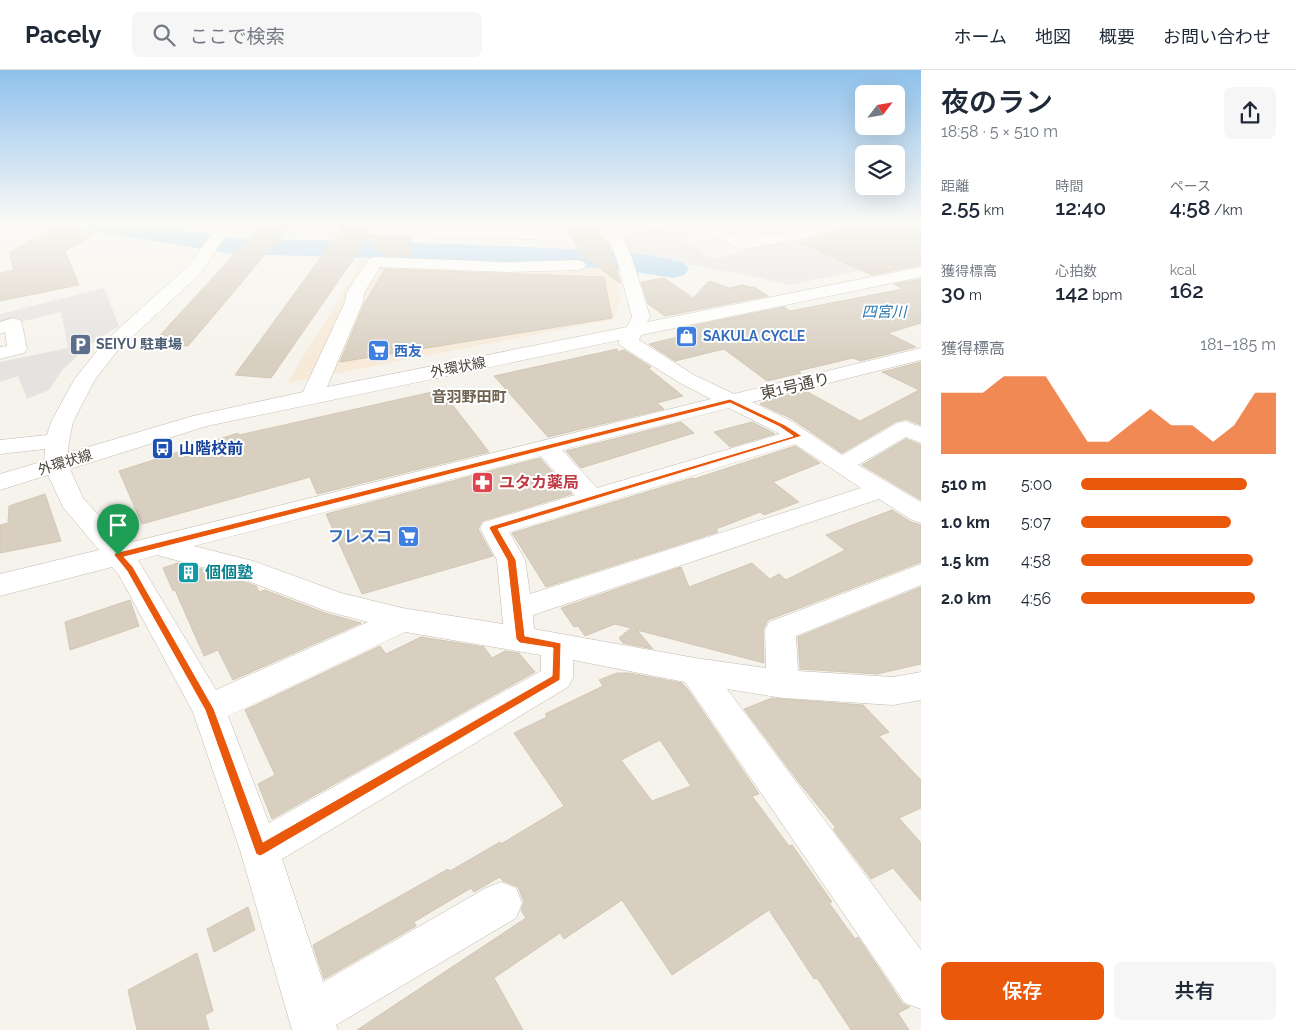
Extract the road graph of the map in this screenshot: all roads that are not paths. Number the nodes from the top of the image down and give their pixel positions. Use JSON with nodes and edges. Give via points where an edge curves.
{"nodes":[{"id":1,"x":195,"y":269,"type":"edge"},
{"id":2,"x":370,"y":269,"type":"edge"},
{"id":3,"x":627,"y":269,"type":"edge"},
{"id":4,"x":921,"y":272,"type":"edge"},
{"id":5,"x":0,"y":328,"type":"edge"},
{"id":6,"x":634,"y":331,"type":"junction"},
{"id":7,"x":0,"y":353,"type":"edge"},
{"id":8,"x":921,"y":354,"type":"edge"},
{"id":9,"x":312,"y":397,"type":"junction"},
{"id":10,"x":730,"y":401,"type":"junction"},
{"id":11,"x":798,"y":436,"type":"junction"},
{"id":12,"x":921,"y":436,"type":"edge"},
{"id":13,"x":57,"y":441,"type":"junction"},
{"id":14,"x":0,"y":448,"type":"edge"},
{"id":15,"x":546,"y":448,"type":"junction"},
{"id":16,"x":56,"y":464,"type":"junction"},
{"id":17,"x":841,"y":465,"type":"junction"},
{"id":18,"x":0,"y":482,"type":"edge"},
{"id":19,"x":881,"y":490,"type":"junction"},
{"id":20,"x":593,"y":499,"type":"junction"},
{"id":21,"x":921,"y":514,"type":"edge"},
{"id":22,"x":154,"y":545,"type":"junction"},
{"id":23,"x":118,"y":555,"type":"junction"},
{"id":24,"x":921,"y":574,"type":"edge"},
{"id":25,"x":0,"y":585,"type":"edge"},
{"id":26,"x":517,"y":609,"type":"junction"},
{"id":27,"x":402,"y":620,"type":"junction"},
{"id":28,"x":520,"y":639,"type":"junction"},
{"id":29,"x":557,"y":645,"type":"junction"},
{"id":30,"x":695,"y":671,"type":"junction"},
{"id":31,"x":783,"y":684,"type":"junction"},
{"id":32,"x":921,"y":686,"type":"edge"},
{"id":33,"x":209,"y":709,"type":"junction"},
{"id":34,"x":260,"y":850,"type":"junction"},
{"id":35,"x":501,"y":903,"type":"dead end"},
{"id":36,"x":921,"y":987,"type":"edge"},
{"id":37,"x":313,"y":1022,"type":"edge"}],
"edges":[{"from":1,"to":13,"type":"street","via":[[111,346],[84,380],[62,422]]},
{"from":2,"to":9,"type":"street","via":[[355,292],[354,302]]},
{"from":3,"to":6,"type":"street","via":[[641,317]]},
{"from":4,"to":6,"type":"street","name":"外環状線"},
{"from":5,"to":7,"type":"street","via":[[14,324],[17,349]]},
{"from":6,"to":9,"type":"street","name":"外環状線"},
{"from":6,"to":10,"type":"street","via":[[628,342]]},
{"from":8,"to":10,"type":"street","name":"東1号通り"},
{"from":9,"to":16,"type":"street","name":"外環状線","via":[[201,421]]},
{"from":10,"to":11,"type":"street"},
{"from":10,"to":15,"type":"street","name":"東1号通り"},
{"from":11,"to":17,"type":"street"},
{"from":11,"to":20,"type":"street"},
{"from":12,"to":17,"type":"street","via":[[905,428]]},
{"from":13,"to":14,"type":"street"},
{"from":13,"to":16,"type":"street"},
{"from":15,"to":20,"type":"street"},
{"from":15,"to":22,"type":"street","name":"東1号通り"},
{"from":16,"to":18,"type":"street","name":"外環状線"},
{"from":16,"to":23,"type":"street","via":[[72,501]]},
{"from":17,"to":19,"type":"street"},
{"from":19,"to":21,"type":"street"},
{"from":19,"to":26,"type":"street"},
{"from":20,"to":26,"type":"street","via":[[493,528],[512,560]]},
{"from":22,"to":23,"type":"street","name":"東1号通り"},
{"from":22,"to":27,"type":"street","via":[[243,568],[336,603]]},
{"from":23,"to":25,"type":"street","name":"東1号通り"},
{"from":23,"to":33,"type":"street","via":[[130,569]]},
{"from":24,"to":31,"type":"street","via":[[780,630]]},
{"from":26,"to":28,"type":"street"},
{"from":27,"to":28,"type":"street"},
{"from":27,"to":33,"type":"street"},
{"from":28,"to":29,"type":"street"},
{"from":29,"to":30,"type":"street"},
{"from":29,"to":34,"type":"street","via":[[556,678]]},
{"from":30,"to":31,"type":"street"},
{"from":30,"to":36,"type":"street"},
{"from":31,"to":32,"type":"street","via":[[893,691]]},
{"from":33,"to":34,"type":"street"},
{"from":34,"to":37,"type":"street"},
{"from":35,"to":37,"type":"street"}]}
